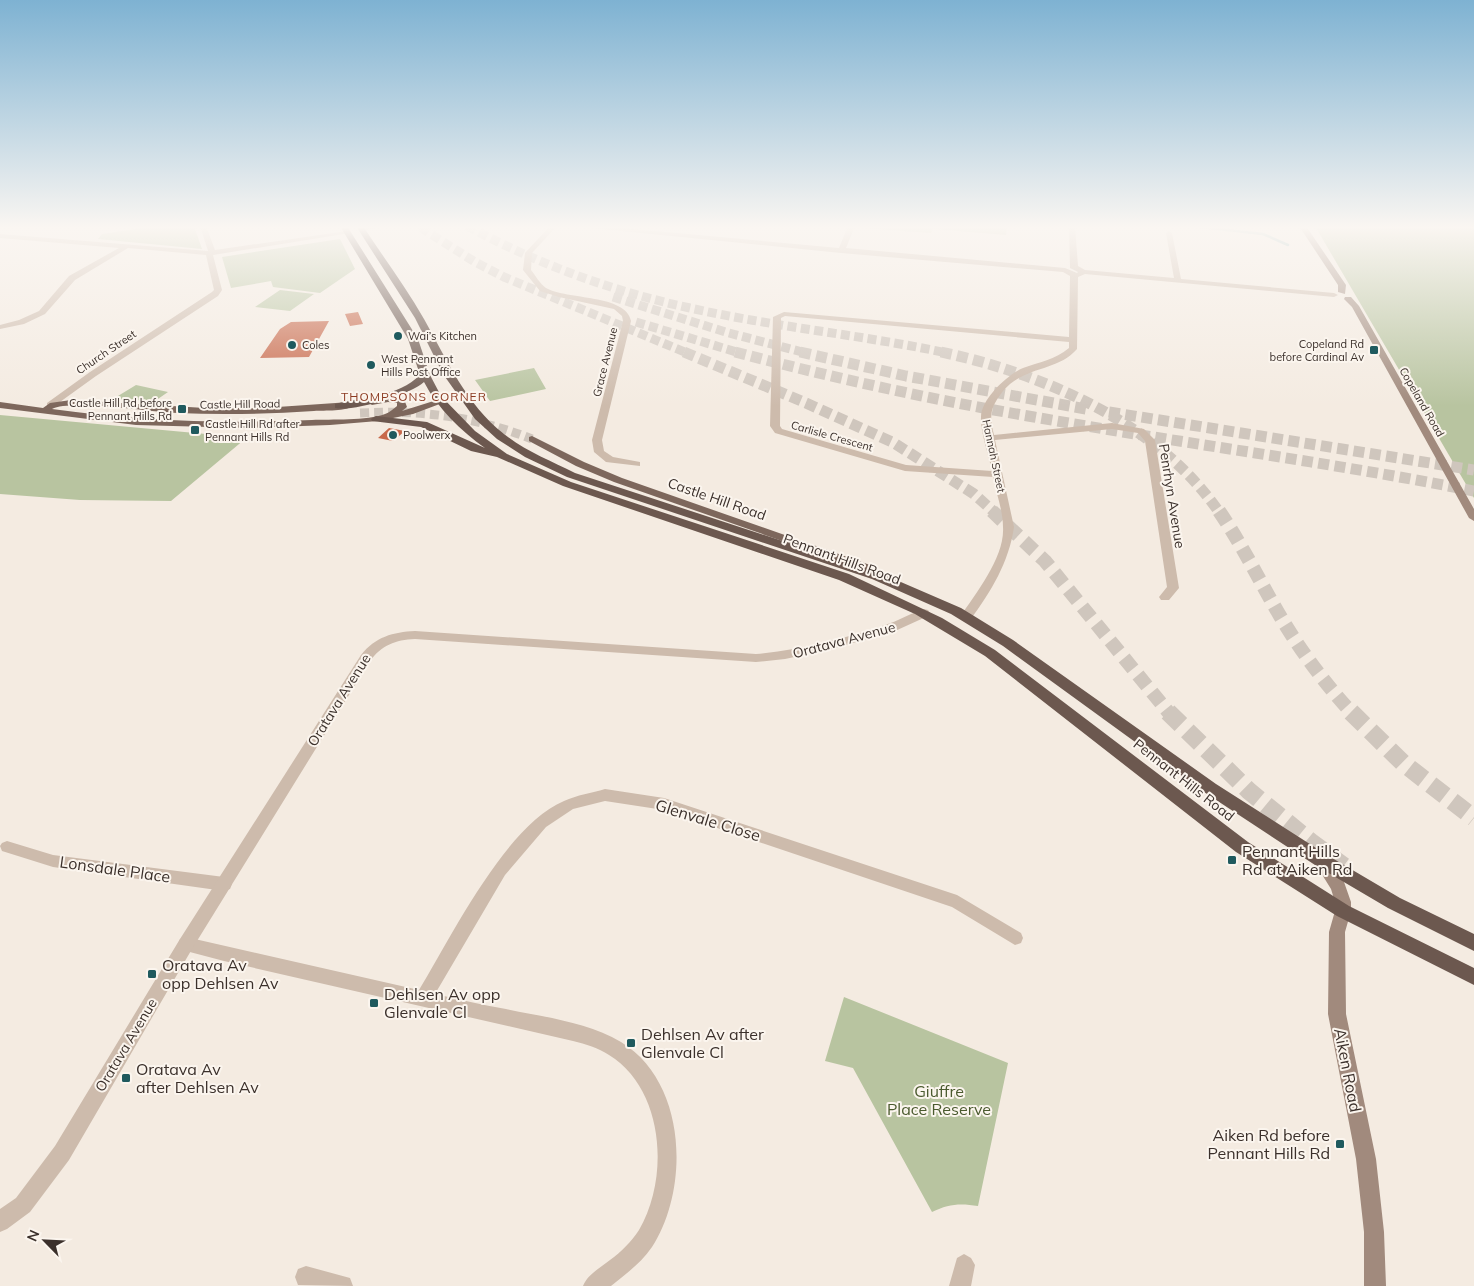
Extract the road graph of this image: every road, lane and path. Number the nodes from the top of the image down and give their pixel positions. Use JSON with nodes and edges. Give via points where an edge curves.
{"nodes":[{"id":1,"x":63,"y":286,"type":"edge"},
{"id":2,"x":217,"y":286,"type":"edge"},
{"id":3,"x":384,"y":286,"type":"edge"},
{"id":4,"x":395,"y":286,"type":"edge"},
{"id":5,"x":540,"y":286,"type":"edge"},
{"id":6,"x":1074,"y":286,"type":"edge"},
{"id":7,"x":1243,"y":286,"type":"edge"},
{"id":8,"x":1342,"y":286,"type":"edge"},
{"id":9,"x":1341,"y":295,"type":"junction"},
{"id":10,"x":0,"y":327,"type":"edge"},
{"id":11,"x":1074,"y":340,"type":"junction"},
{"id":12,"x":448,"y":374,"type":"junction"},
{"id":13,"x":425,"y":375,"type":"junction"},
{"id":14,"x":440,"y":402,"type":"junction"},
{"id":15,"x":0,"y":405,"type":"edge"},
{"id":16,"x":339,"y":406,"type":"junction"},
{"id":17,"x":47,"y":408,"type":"junction"},
{"id":18,"x":360,"y":413,"type":"tunnel mouth"},
{"id":19,"x":376,"y":419,"type":"junction"},
{"id":20,"x":990,"y":438,"type":"junction"},
{"id":21,"x":532,"y":439,"type":"tunnel mouth"},
{"id":22,"x":502,"y":456,"type":"junction"},
{"id":23,"x":636,"y":464,"type":"dead end"},
{"id":24,"x":998,"y":474,"type":"junction"},
{"id":25,"x":1474,"y":518,"type":"edge"},
{"id":26,"x":893,"y":582,"type":"junction"},
{"id":27,"x":1165,"y":597,"type":"dead end"},
{"id":28,"x":924,"y":613,"type":"junction"},
{"id":29,"x":966,"y":617,"type":"junction"},
{"id":30,"x":7,"y":847,"type":"dead end"},
{"id":31,"x":1321,"y":860,"type":"junction"},
{"id":32,"x":224,"y":884,"type":"junction"},
{"id":33,"x":1343,"y":911,"type":"junction"},
{"id":34,"x":1015,"y":938,"type":"dead end"},
{"id":35,"x":1474,"y":943,"type":"edge"},
{"id":36,"x":186,"y":944,"type":"junction"},
{"id":37,"x":1474,"y":977,"type":"edge"},
{"id":38,"x":423,"y":999,"type":"junction"},
{"id":39,"x":0,"y":1222,"type":"edge"},
{"id":40,"x":964,"y":1265,"type":"dead end"},
{"id":41,"x":306,"y":1277,"type":"dead end"},
{"id":42,"x":342,"y":1286,"type":"edge"},
{"id":43,"x":594,"y":1286,"type":"edge"},
{"id":44,"x":960,"y":1286,"type":"edge"},
{"id":45,"x":1375,"y":1286,"type":"edge"}],
"edges":[{"from":1,"to":10,"type":"street","via":[[51,305],[38,314],[21,323]]},
{"from":2,"to":17,"type":"street","name":"Church Street","via":[[215,294]]},
{"from":3,"to":13,"type":"highway","name":"Pennant Hills Road","via":[[413,339]]},
{"from":4,"to":12,"type":"highway","name":"Pennant Hills Road","via":[[419,318]]},
{"from":5,"to":23,"type":"street","name":"Grace Avenue","via":[[559,295],[617,307],[626,315],[597,440],[600,452],[610,460]]},
{"from":6,"to":11,"type":"street"},
{"from":7,"to":9,"type":"street"},
{"from":8,"to":9,"type":"main road","name":"Copeland Road"},
{"from":9,"to":25,"type":"main road","name":"Copeland Road","via":[[1355,306]]},
{"from":11,"to":20,"type":"street","name":"Hannah Street","via":[[1073,349],[1060,360],[1025,369],[1002,386],[985,416]]},
{"from":11,"to":24,"type":"street","name":"Carlisle Crescent","via":[[776,313],[775,426],[778,431],[905,468]]},
{"from":12,"to":14,"type":"highway","via":[[451,394]]},
{"from":12,"to":26,"type":"highway","name":"Pennant Hills Road","via":[[492,429],[529,455],[556,468]]},
{"from":13,"to":14,"type":"highway","name":"Pennant Hills Road"},
{"from":13,"to":16,"type":"highway","via":[[417,383],[397,392]]},
{"from":14,"to":19,"type":"main road","name":"Castle Hill Road"},
{"from":14,"to":22,"type":"highway","name":"Pennant Hills Road","via":[[471,433]]},
{"from":15,"to":17,"type":"main road","name":"Castle Hill Road"},
{"from":16,"to":17,"type":"main road","via":[[283,411],[199,411],[85,404]]},
{"from":16,"to":19,"type":"main road","via":[[388,399],[402,402],[398,411]]},
{"from":17,"to":18,"type":"main road","name":"Castle Hill Road","via":[[175,417]]},
{"from":17,"to":19,"type":"main road","name":"Castle Hill Road","via":[[135,422],[194,424]]},
{"from":19,"to":22,"type":"highway","via":[[422,424],[475,449]]},
{"from":20,"to":24,"type":"street","name":"Hannah Street"},
{"from":20,"to":27,"type":"street","name":"Penrhyn Avenue","via":[[1112,426],[1141,431],[1150,440],[1173,588]]},
{"from":21,"to":26,"type":"main road","name":"Castle Hill Road","via":[[609,477],[866,568]]},
{"from":22,"to":28,"type":"highway","name":"Pennant Hills Road","via":[[567,484],[844,577]]},
{"from":24,"to":29,"type":"street","name":"Hannah Street","via":[[1009,527],[1008,540]]},
{"from":26,"to":29,"type":"highway","name":"Pennant Hills Road"},
{"from":28,"to":32,"type":"street","name":"Oratava Avenue","via":[[845,642],[806,652],[756,658],[415,635],[383,640],[365,658]]},
{"from":28,"to":33,"type":"highway","name":"Pennant Hills Road","via":[[990,653],[1242,848]]},
{"from":29,"to":31,"type":"highway","name":"Pennant Hills Road","via":[[1041,666],[1210,788]]},
{"from":30,"to":32,"type":"street","name":"Lonsdale Place","via":[[53,861]]},
{"from":31,"to":33,"type":"main road","name":"Aiken Road","via":[[1338,887]]},
{"from":31,"to":35,"type":"highway","name":"Pennant Hills Road","via":[[1394,903]]},
{"from":32,"to":36,"type":"street","name":"Oratava Avenue"},
{"from":33,"to":37,"type":"highway","name":"Pennant Hills Road"},
{"from":33,"to":45,"type":"main road","name":"Aiken Road","via":[[1338,932],[1337,1014],[1366,1160],[1374,1232]]},
{"from":34,"to":38,"type":"street","name":"Glenvale Close","via":[[957,902],[664,804],[605,795],[568,805],[541,822],[499,870]]},
{"from":36,"to":38,"type":"street"},
{"from":36,"to":39,"type":"street","name":"Oratava Avenue","via":[[62,1153],[23,1205]]},
{"from":38,"to":43,"type":"street","via":[[598,1041],[628,1058],[654,1093],[667,1136],[668,1158],[654,1216],[640,1246]]},
{"from":40,"to":44,"type":"street"},
{"from":41,"to":42,"type":"street"}]}
